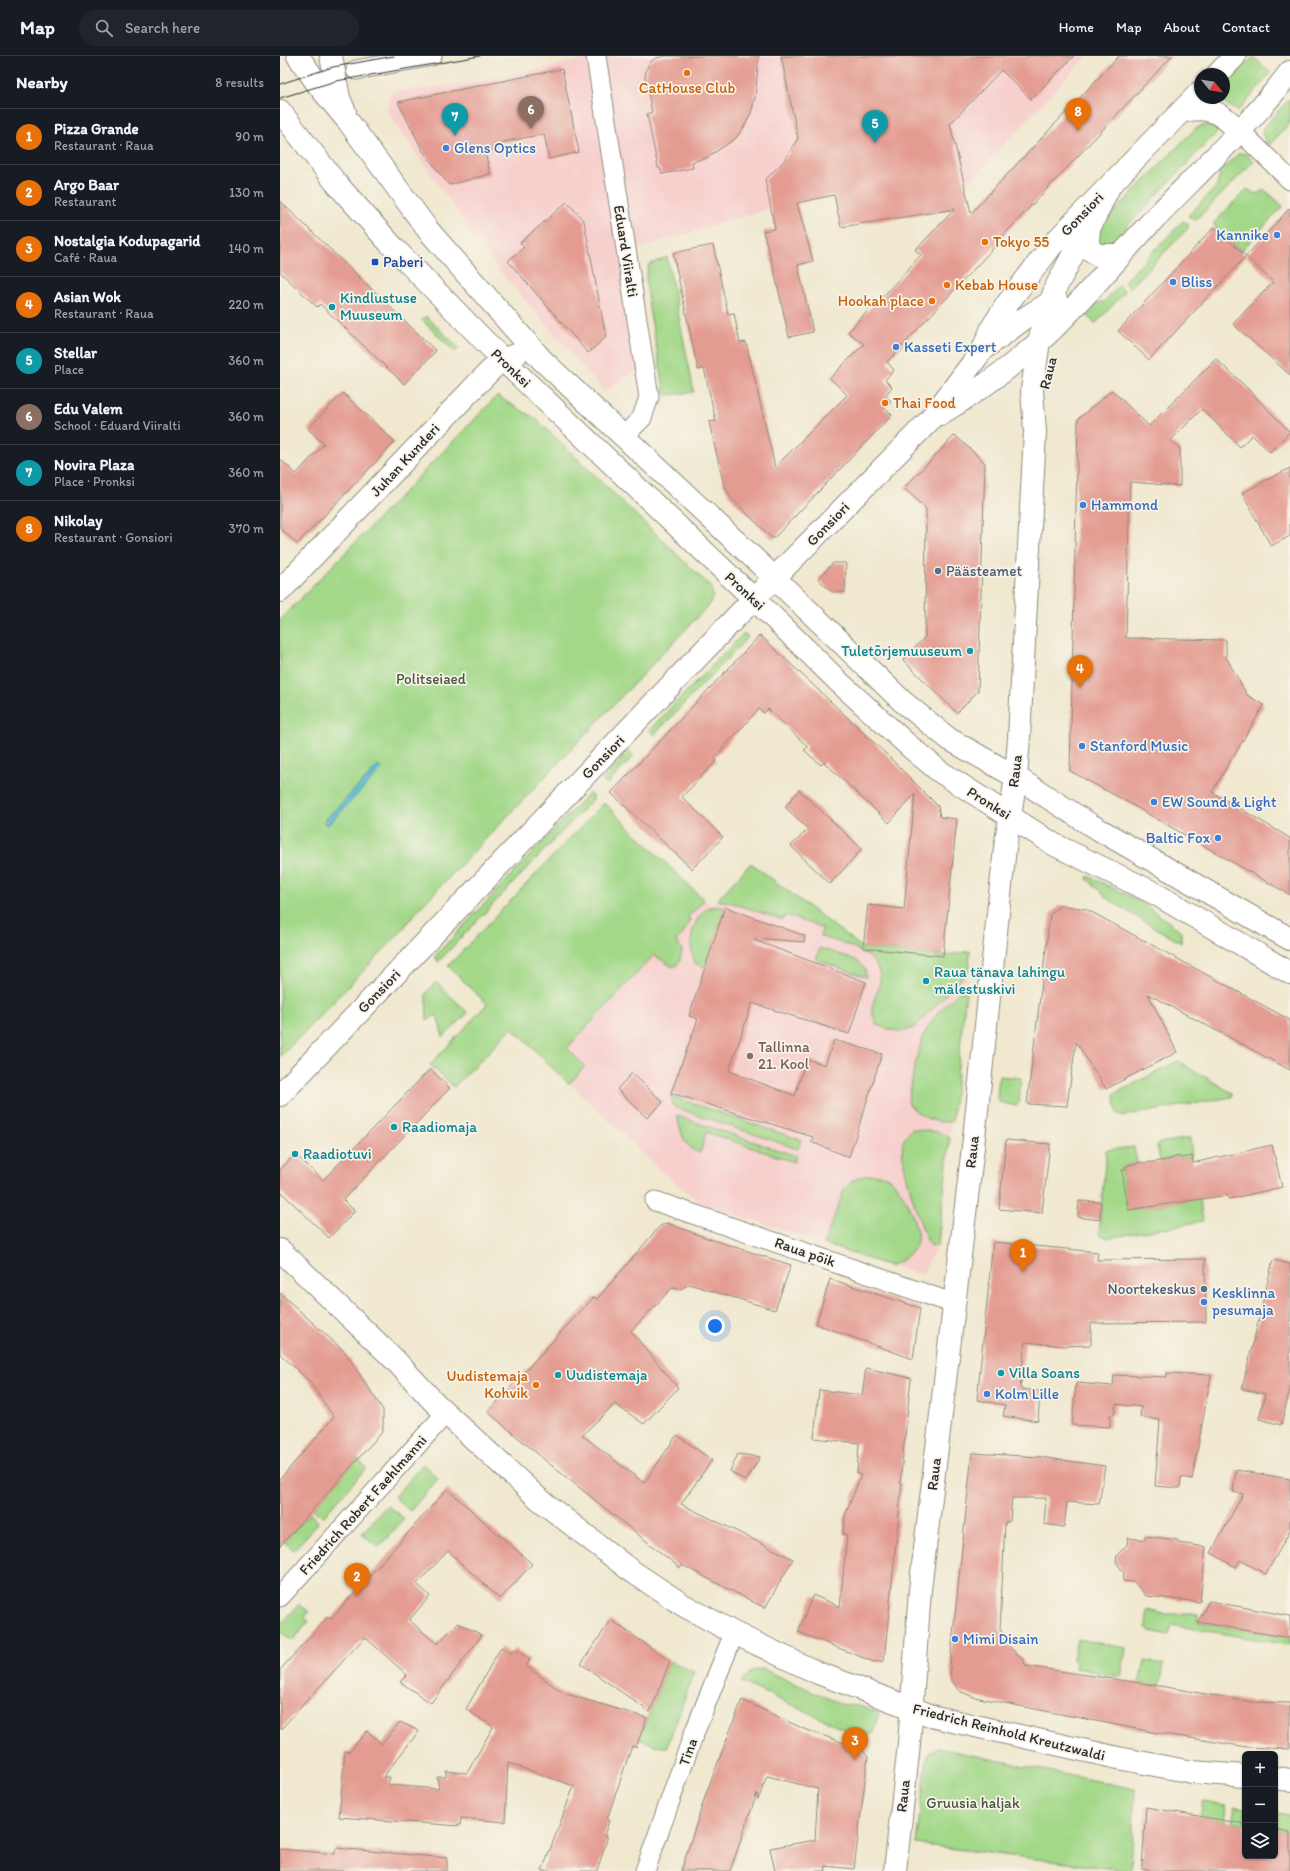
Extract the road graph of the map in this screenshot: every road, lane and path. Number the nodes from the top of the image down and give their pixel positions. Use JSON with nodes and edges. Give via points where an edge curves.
{"nodes":[{"id":1,"x":298,"y":56,"type":"edge"},
{"id":2,"x":331,"y":56,"type":"edge"},
{"id":3,"x":432,"y":56,"type":"edge"},
{"id":4,"x":596,"y":56,"type":"edge"},
{"id":5,"x":1235,"y":56,"type":"edge"},
{"id":6,"x":1224,"y":68,"type":"edge"},
{"id":7,"x":356,"y":70,"type":"dead end"},
{"id":8,"x":1290,"y":72,"type":"edge"},
{"id":9,"x":1194,"y":98,"type":"edge"},
{"id":10,"x":280,"y":111,"type":"edge"},
{"id":11,"x":1181,"y":112,"type":"junction"},
{"id":12,"x":348,"y":121,"type":"junction"},
{"id":13,"x":1240,"y":131,"type":"junction"},
{"id":14,"x":1290,"y":180,"type":"edge"},
{"id":15,"x":1109,"y":186,"type":"junction"},
{"id":16,"x":1090,"y":229,"type":"junction"},
{"id":17,"x":1120,"y":255,"type":"junction"},
{"id":18,"x":1058,"y":309,"type":"junction"},
{"id":19,"x":1040,"y":341,"type":"junction"},
{"id":20,"x":983,"y":349,"type":"junction"},
{"id":21,"x":502,"y":359,"type":"junction"},
{"id":22,"x":542,"y":360,"type":"junction"},
{"id":23,"x":929,"y":421,"type":"junction"},
{"id":24,"x":1034,"y":432,"type":"junction"},
{"id":25,"x":623,"y":437,"type":"junction"},
{"id":26,"x":775,"y":579,"type":"junction"},
{"id":27,"x":280,"y":592,"type":"edge"},
{"id":28,"x":754,"y":600,"type":"junction"},
{"id":29,"x":1016,"y":777,"type":"junction"},
{"id":30,"x":1010,"y":816,"type":"junction"},
{"id":31,"x":1290,"y":939,"type":"edge"},
{"id":32,"x":1290,"y":972,"type":"edge"},
{"id":33,"x":280,"y":1095,"type":"edge"},
{"id":34,"x":655,"y":1201,"type":"dead end"},
{"id":35,"x":280,"y":1250,"type":"edge"},
{"id":36,"x":955,"y":1304,"type":"junction"},
{"id":37,"x":446,"y":1413,"type":"junction"},
{"id":38,"x":280,"y":1597,"type":"edge"},
{"id":39,"x":734,"y":1633,"type":"junction"},
{"id":40,"x":911,"y":1709,"type":"junction"},
{"id":41,"x":1242,"y":1776,"type":"edge"},
{"id":42,"x":1278,"y":1778,"type":"edge"},
{"id":43,"x":1290,"y":1780,"type":"edge"},
{"id":44,"x":645,"y":1871,"type":"edge"},
{"id":45,"x":895,"y":1871,"type":"edge"}],
"edges":[{"from":1,"to":12,"type":"main road","name":"Pronksi"},
{"from":2,"to":12,"type":"main road","via":[[339,98]]},
{"from":3,"to":7,"type":"street"},
{"from":4,"to":25,"type":"street","name":"Eduard Viiralti","via":[[649,397],[642,418]]},
{"from":5,"to":6,"type":"main road"},
{"from":8,"to":13,"type":"main road","name":"Gonsiori"},
{"from":9,"to":11,"type":"main road","name":"Gonsiori"},
{"from":10,"to":21,"type":"main road","name":"Pronksi","via":[[336,183],[394,248]]},
{"from":11,"to":13,"type":"main road","via":[[1195,108],[1210,110],[1224,117]]},
{"from":11,"to":15,"type":"main road","name":"Gonsiori"},
{"from":12,"to":22,"type":"main road","name":"Pronksi","via":[[428,230]]},
{"from":13,"to":14,"type":"street"},
{"from":13,"to":17,"type":"main road","name":"Gonsiori"},
{"from":15,"to":16,"type":"main road"},
{"from":15,"to":20,"type":"main road","name":"Gonsiori","via":[[1036,265],[992,326]]},
{"from":16,"to":17,"type":"main road","via":[[1089,249],[1098,256]]},
{"from":16,"to":18,"type":"main road","name":"Raua","via":[[1056,285]]},
{"from":17,"to":18,"type":"main road","name":"Gonsiori"},
{"from":18,"to":19,"type":"main road","name":"Gonsiori"},
{"from":18,"to":20,"type":"main road","name":"Gonsiori","via":[[1025,318]]},
{"from":18,"to":24,"type":"main road","name":"Raua"},
{"from":19,"to":23,"type":"main road","name":"Gonsiori","via":[[974,393]]},
{"from":19,"to":24,"type":"main road","name":"Raua","via":[[1032,390]]},
{"from":20,"to":23,"type":"main road","name":"Gonsiori"},
{"from":21,"to":22,"type":"main road","via":[[519,354]]},
{"from":21,"to":27,"type":"main road","name":"Juhan Kunderi"},
{"from":21,"to":28,"type":"main road","name":"Pronksi"},
{"from":22,"to":25,"type":"main road","name":"Pronksi"},
{"from":23,"to":26,"type":"main road","name":"Gonsiori"},
{"from":24,"to":29,"type":"main road","name":"Raua"},
{"from":25,"to":26,"type":"main road","name":"Pronksi"},
{"from":26,"to":28,"type":"main road","name":"Gonsiori"},
{"from":26,"to":29,"type":"main road","name":"Pronksi","via":[[902,701],[935,729]]},
{"from":28,"to":30,"type":"main road","name":"Pronksi","via":[[909,746],[940,771]]},
{"from":28,"to":33,"type":"main road","name":"Gonsiori"},
{"from":29,"to":30,"type":"main road","name":"Raua"},
{"from":29,"to":31,"type":"main road","name":"Pronksi","via":[[1091,825]]},
{"from":30,"to":32,"type":"main road","name":"Pronksi","via":[[1055,845],[1154,893]]},
{"from":30,"to":36,"type":"main road","name":"Raua"},
{"from":34,"to":36,"type":"street","name":"Raua põik"},
{"from":35,"to":37,"type":"main road","name":"Friedrich Reinhold Kreutzwaldi","via":[[394,1359]]},
{"from":36,"to":40,"type":"main road","name":"Raua","via":[[920,1590]]},
{"from":37,"to":38,"type":"street","name":"Friedrich Robert Faehlmanni"},
{"from":37,"to":39,"type":"main road","name":"Friedrich Reinhold Kreutzwaldi","via":[[539,1499],[630,1570],[683,1605]]},
{"from":39,"to":40,"type":"main road","name":"Friedrich Reinhold Kreutzwaldi","via":[[818,1673]]},
{"from":39,"to":44,"type":"street","name":"Tina","via":[[693,1736]]},
{"from":40,"to":41,"type":"main road","name":"Friedrich Reinhold Kreutzwaldi","via":[[935,1717],[1126,1759],[1192,1772]]},
{"from":40,"to":45,"type":"main road","name":"Raua"},
{"from":42,"to":43,"type":"main road"}]}
